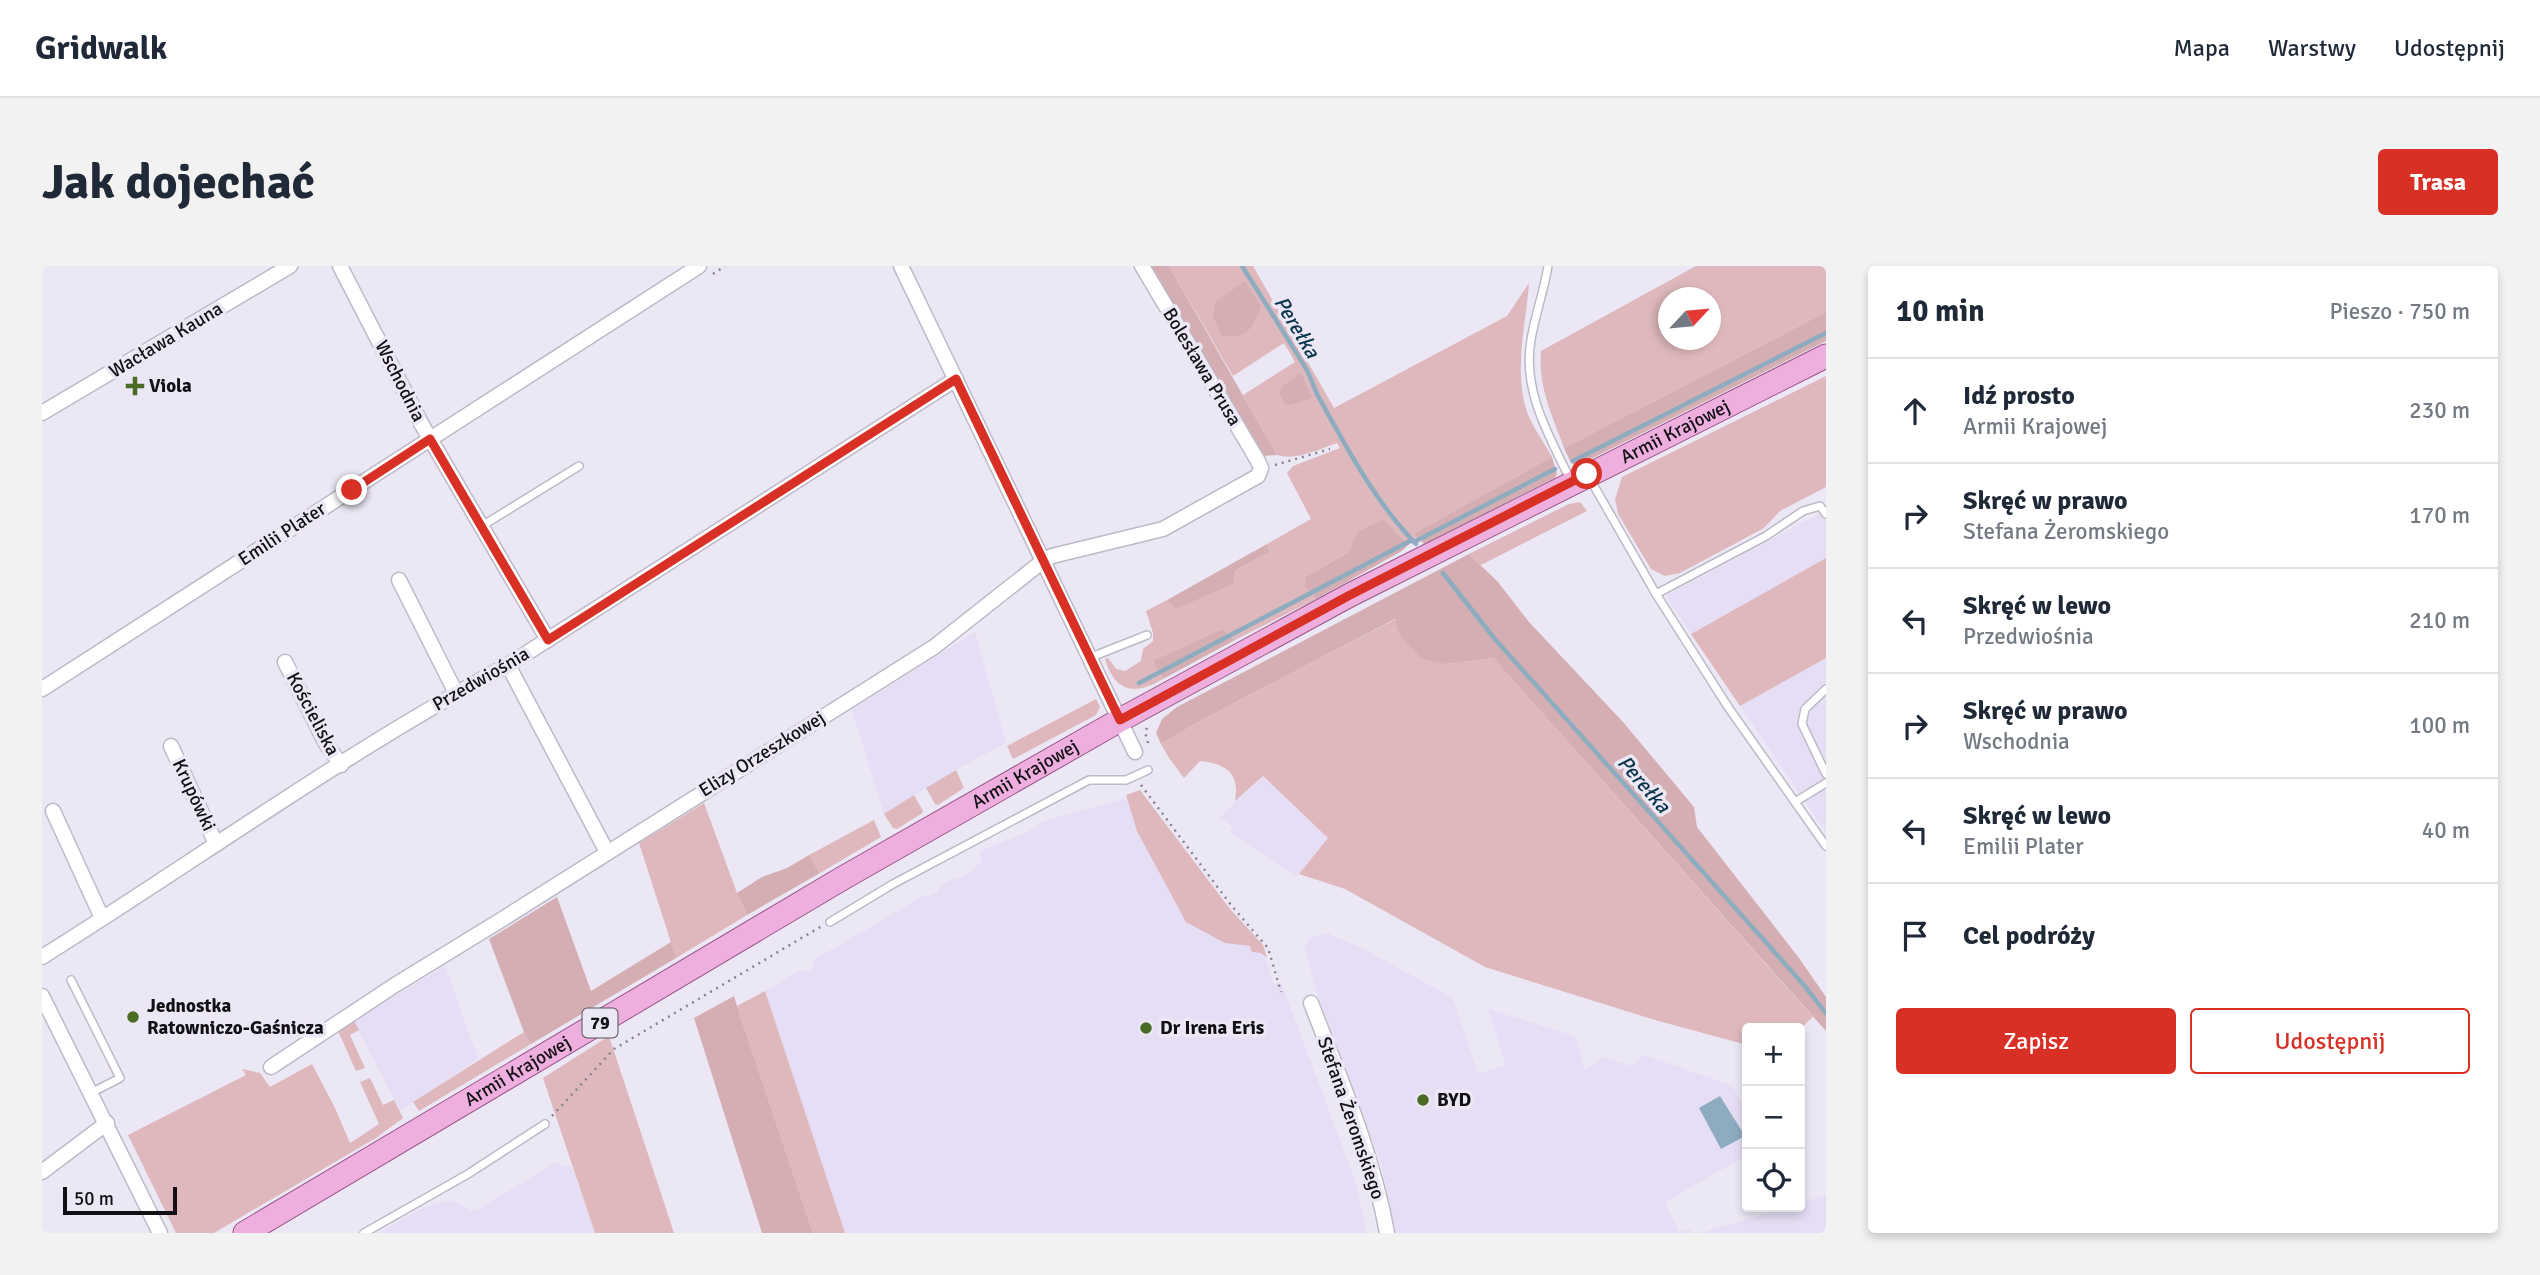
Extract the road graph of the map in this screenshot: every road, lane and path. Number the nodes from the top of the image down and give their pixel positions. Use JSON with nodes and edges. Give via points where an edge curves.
{"nodes":[{"id":1,"x":290,"y":266,"type":"edge"},
{"id":2,"x":340,"y":266,"type":"edge"},
{"id":3,"x":699,"y":266,"type":"edge"},
{"id":4,"x":901,"y":266,"type":"edge"},
{"id":5,"x":1142,"y":266,"type":"edge"},
{"id":6,"x":1548,"y":266,"type":"edge"},
{"id":7,"x":1826,"y":356,"type":"edge"},
{"id":8,"x":956,"y":379,"type":"junction"},
{"id":9,"x":42,"y":413,"type":"edge"},
{"id":10,"x":430,"y":439,"type":"junction"},
{"id":11,"x":1330,"y":449,"type":"dead end"},
{"id":12,"x":579,"y":466,"type":"dead end"},
{"id":13,"x":1261,"y":468,"type":"junction"},
{"id":14,"x":1579,"y":478,"type":"junction"},
{"id":15,"x":1826,"y":513,"type":"edge"},
{"id":16,"x":482,"y":526,"type":"junction"},
{"id":17,"x":1043,"y":561,"type":"junction"},
{"id":18,"x":399,"y":580,"type":"dead end"},
{"id":19,"x":1656,"y":594,"type":"junction"},
{"id":20,"x":1147,"y":635,"type":"dead end"},
{"id":21,"x":548,"y":640,"type":"junction"},
{"id":22,"x":1088,"y":658,"type":"junction"},
{"id":23,"x":285,"y":662,"type":"dead end"},
{"id":24,"x":508,"y":665,"type":"junction"},
{"id":25,"x":42,"y":689,"type":"edge"},
{"id":26,"x":1826,"y":689,"type":"edge"},
{"id":27,"x":456,"y":693,"type":"junction"},
{"id":28,"x":1120,"y":720,"type":"junction"},
{"id":29,"x":1147,"y":727,"type":"dead end"},
{"id":30,"x":1148,"y":743,"type":"dead end"},
{"id":31,"x":171,"y":746,"type":"dead end"},
{"id":32,"x":1135,"y":752,"type":"dead end"},
{"id":33,"x":341,"y":765,"type":"junction"},
{"id":34,"x":1148,"y":770,"type":"dead end"},
{"id":35,"x":1826,"y":774,"type":"edge"},
{"id":36,"x":1135,"y":776,"type":"junction"},
{"id":37,"x":1826,"y":783,"type":"edge"},
{"id":38,"x":1795,"y":802,"type":"junction"},
{"id":39,"x":52,"y":811,"type":"dead end"},
{"id":40,"x":216,"y":844,"type":"junction"},
{"id":41,"x":1826,"y":846,"type":"edge"},
{"id":42,"x":607,"y":852,"type":"junction"},
{"id":43,"x":103,"y":918,"type":"junction"},
{"id":44,"x":830,"y":922,"type":"joint"},
{"id":45,"x":42,"y":957,"type":"edge"},
{"id":46,"x":71,"y":980,"type":"dead end"},
{"id":47,"x":1281,"y":992,"type":"dead end"},
{"id":48,"x":42,"y":996,"type":"edge"},
{"id":49,"x":1311,"y":1003,"type":"dead end"},
{"id":50,"x":271,"y":1067,"type":"dead end"},
{"id":51,"x":91,"y":1093,"type":"junction"},
{"id":52,"x":107,"y":1123,"type":"junction"},
{"id":53,"x":545,"y":1124,"type":"joint"},
{"id":54,"x":42,"y":1172,"type":"edge"},
{"id":55,"x":160,"y":1233,"type":"edge"},
{"id":56,"x":245,"y":1233,"type":"edge"},
{"id":57,"x":364,"y":1233,"type":"edge"},
{"id":58,"x":1387,"y":1233,"type":"edge"}],
"edges":[{"from":1,"to":9,"type":"street","name":"Wacława Kauna"},
{"from":2,"to":10,"type":"street","name":"Wschodnia"},
{"from":3,"to":10,"type":"street","name":"Emilii Plater"},
{"from":4,"to":8,"type":"street"},
{"from":5,"to":13,"type":"street","name":"Bolesława Prusa"},
{"from":6,"to":14,"type":"lane","via":[[1530,343],[1530,371],[1536,403]]},
{"from":7,"to":14,"type":"main road","name":"Armii Krajowej","number":"79"},
{"from":8,"to":17,"type":"street"},
{"from":8,"to":21,"type":"street","name":"Przedwiośnia"},
{"from":10,"to":16,"type":"street","name":"Wschodnia"},
{"from":10,"to":25,"type":"street","name":"Emilii Plater"},
{"from":11,"to":13,"type":"path"},
{"from":12,"to":16,"type":"lane"},
{"from":13,"to":17,"type":"street","name":"Elizy Orzeszkowej","via":[[1258,476],[1163,529]]},
{"from":14,"to":19,"type":"lane"},
{"from":14,"to":28,"type":"main road","name":"Armii Krajowej","number":"79"},
{"from":15,"to":19,"type":"lane","via":[[1820,506],[1803,511],[1766,536]]},
{"from":16,"to":21,"type":"street","name":"Wschodnia"},
{"from":17,"to":22,"type":"street"},
{"from":17,"to":42,"type":"street","name":"Elizy Orzeszkowej","via":[[934,647]]},
{"from":18,"to":27,"type":"street"},
{"from":19,"to":38,"type":"lane"},
{"from":20,"to":22,"type":"lane"},
{"from":21,"to":24,"type":"street","name":"Przedwiośnia"},
{"from":22,"to":28,"type":"street"},
{"from":23,"to":33,"type":"street","name":"Kościeliska"},
{"from":24,"to":27,"type":"street","name":"Przedwiośnia"},
{"from":24,"to":42,"type":"street"},
{"from":26,"to":35,"type":"lane","via":[[1805,709],[1802,724]]},
{"from":27,"to":33,"type":"street","name":"Przedwiośnia"},
{"from":28,"to":32,"type":"street"},
{"from":28,"to":56,"type":"main road","name":"Armii Krajowej","number":"79","via":[[843,878]]},
{"from":29,"to":30,"type":"path"},
{"from":31,"to":40,"type":"street","name":"Krupówki"},
{"from":33,"to":40,"type":"street","name":"Przedwiośnia"},
{"from":34,"to":36,"type":"lane"},
{"from":36,"to":44,"type":"lane","via":[[1121,781],[1089,780]]},
{"from":36,"to":47,"type":"path","via":[[1268,948]]},
{"from":37,"to":38,"type":"lane"},
{"from":38,"to":41,"type":"lane"},
{"from":39,"to":43,"type":"street"},
{"from":40,"to":43,"type":"street","name":"Przedwiośnia"},
{"from":42,"to":50,"type":"street","name":"Elizy Orzeszkowej"},
{"from":43,"to":45,"type":"street","name":"Przedwiośnia"},
{"from":44,"to":53,"type":"path","via":[[614,1049]]},
{"from":46,"to":51,"type":"lane","via":[[120,1078]]},
{"from":48,"to":51,"type":"street"},
{"from":49,"to":58,"type":"street","name":"Stefana Żeromskiego","via":[[1363,1144]]},
{"from":51,"to":52,"type":"street"},
{"from":52,"to":54,"type":"street"},
{"from":52,"to":55,"type":"street"},
{"from":53,"to":57,"type":"lane"}]}
